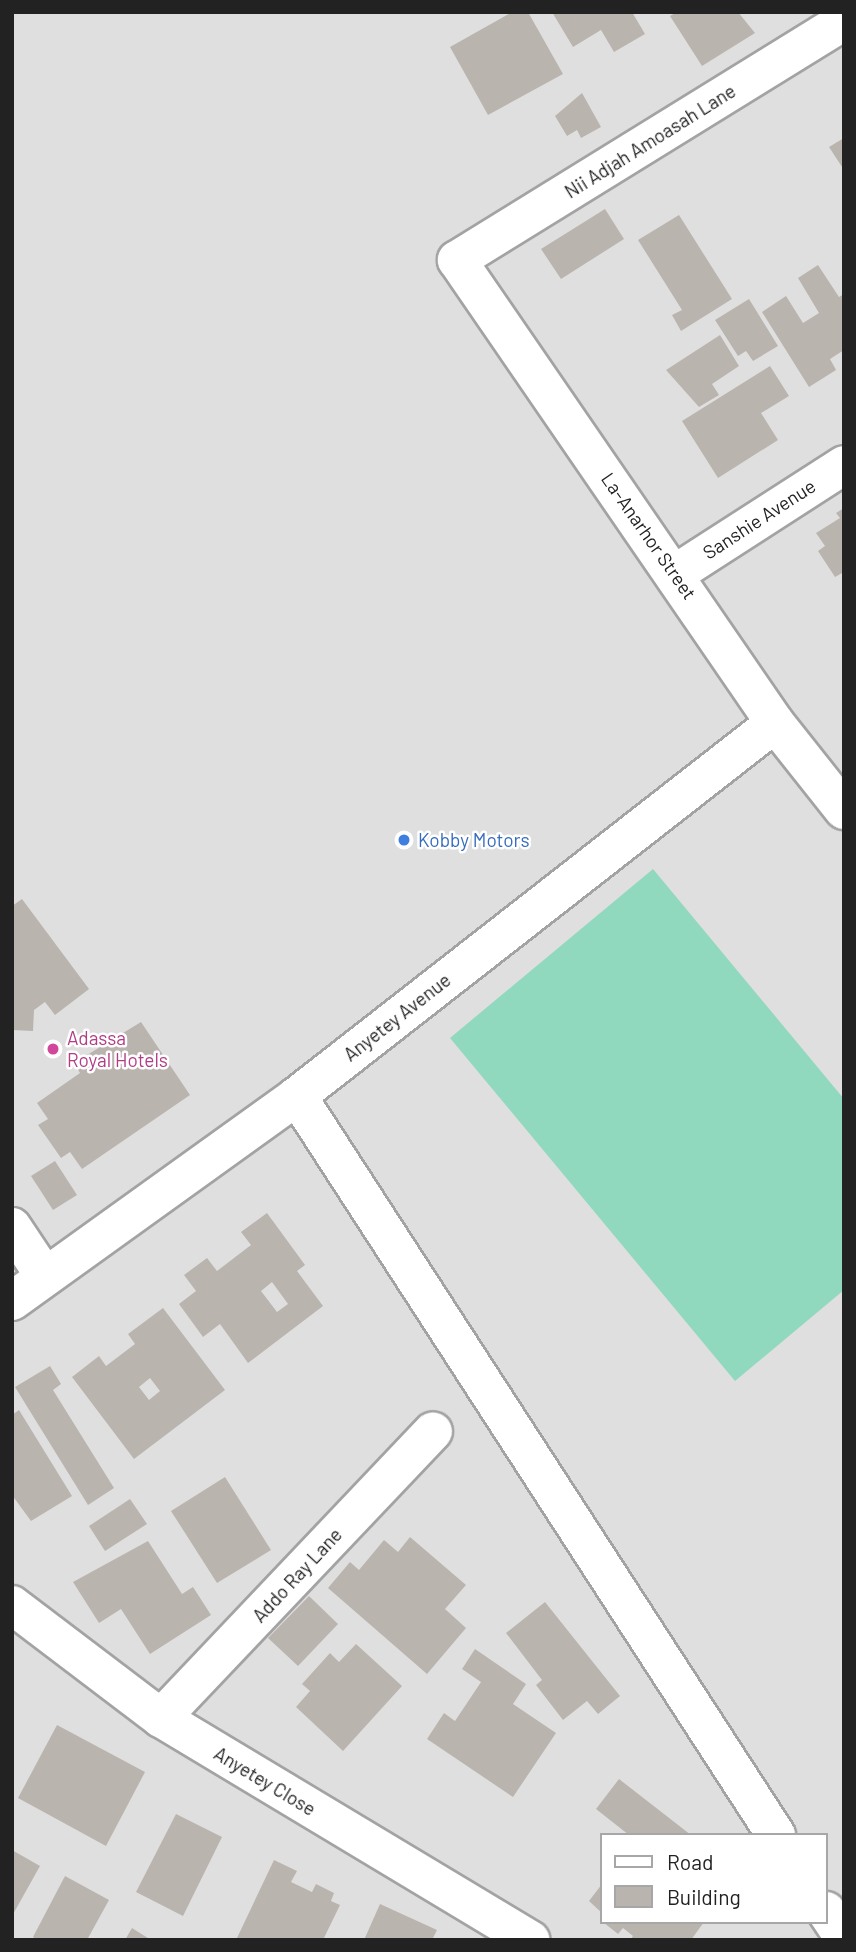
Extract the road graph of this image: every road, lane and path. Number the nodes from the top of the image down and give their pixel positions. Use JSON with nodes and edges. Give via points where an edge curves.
{"nodes":[{"id":1,"x":844,"y":21,"type":"edge"},
{"id":2,"x":457,"y":260,"type":"joint"},
{"id":3,"x":844,"y":465,"type":"edge"},
{"id":4,"x":675,"y":573,"type":"junction"},
{"id":5,"x":775,"y":723,"type":"junction"},
{"id":6,"x":844,"y":810,"type":"edge"},
{"id":7,"x":297,"y":1096,"type":"junction"},
{"id":8,"x":12,"y":1227,"type":"edge"},
{"id":9,"x":44,"y":1275,"type":"junction"},
{"id":10,"x":12,"y":1301,"type":"edge"},
{"id":11,"x":433,"y":1431,"type":"dead end"},
{"id":12,"x":12,"y":1605,"type":"edge"},
{"id":13,"x":160,"y":1718,"type":"junction"},
{"id":14,"x":775,"y":1833,"type":"edge"},
{"id":15,"x":828,"y":1915,"type":"edge"},
{"id":16,"x":844,"y":1938,"type":"edge"},
{"id":17,"x":530,"y":1940,"type":"edge"}],
"edges":[{"from":1,"to":2,"type":"street","name":"Nii Adjah Amoasah Lane"},
{"from":2,"to":4,"type":"street","name":"La-Anarhor Street"},
{"from":3,"to":4,"type":"street","name":"Sanshie Avenue"},
{"from":4,"to":5,"type":"street","name":"La-Anarhor Street"},
{"from":5,"to":6,"type":"street","name":"La-Anarhor Street"},
{"from":5,"to":7,"type":"street","name":"Anyetey Avenue"},
{"from":7,"to":9,"type":"street","name":"Anyetey Avenue"},
{"from":7,"to":14,"type":"street"},
{"from":8,"to":9,"type":"street"},
{"from":9,"to":10,"type":"street","name":"Anyetey Avenue"},
{"from":11,"to":13,"type":"street","name":"Addo Ray Lane"},
{"from":12,"to":13,"type":"street","name":"Anyetey Close"},
{"from":13,"to":17,"type":"street","name":"Anyetey Close"},
{"from":15,"to":16,"type":"street"}]}
